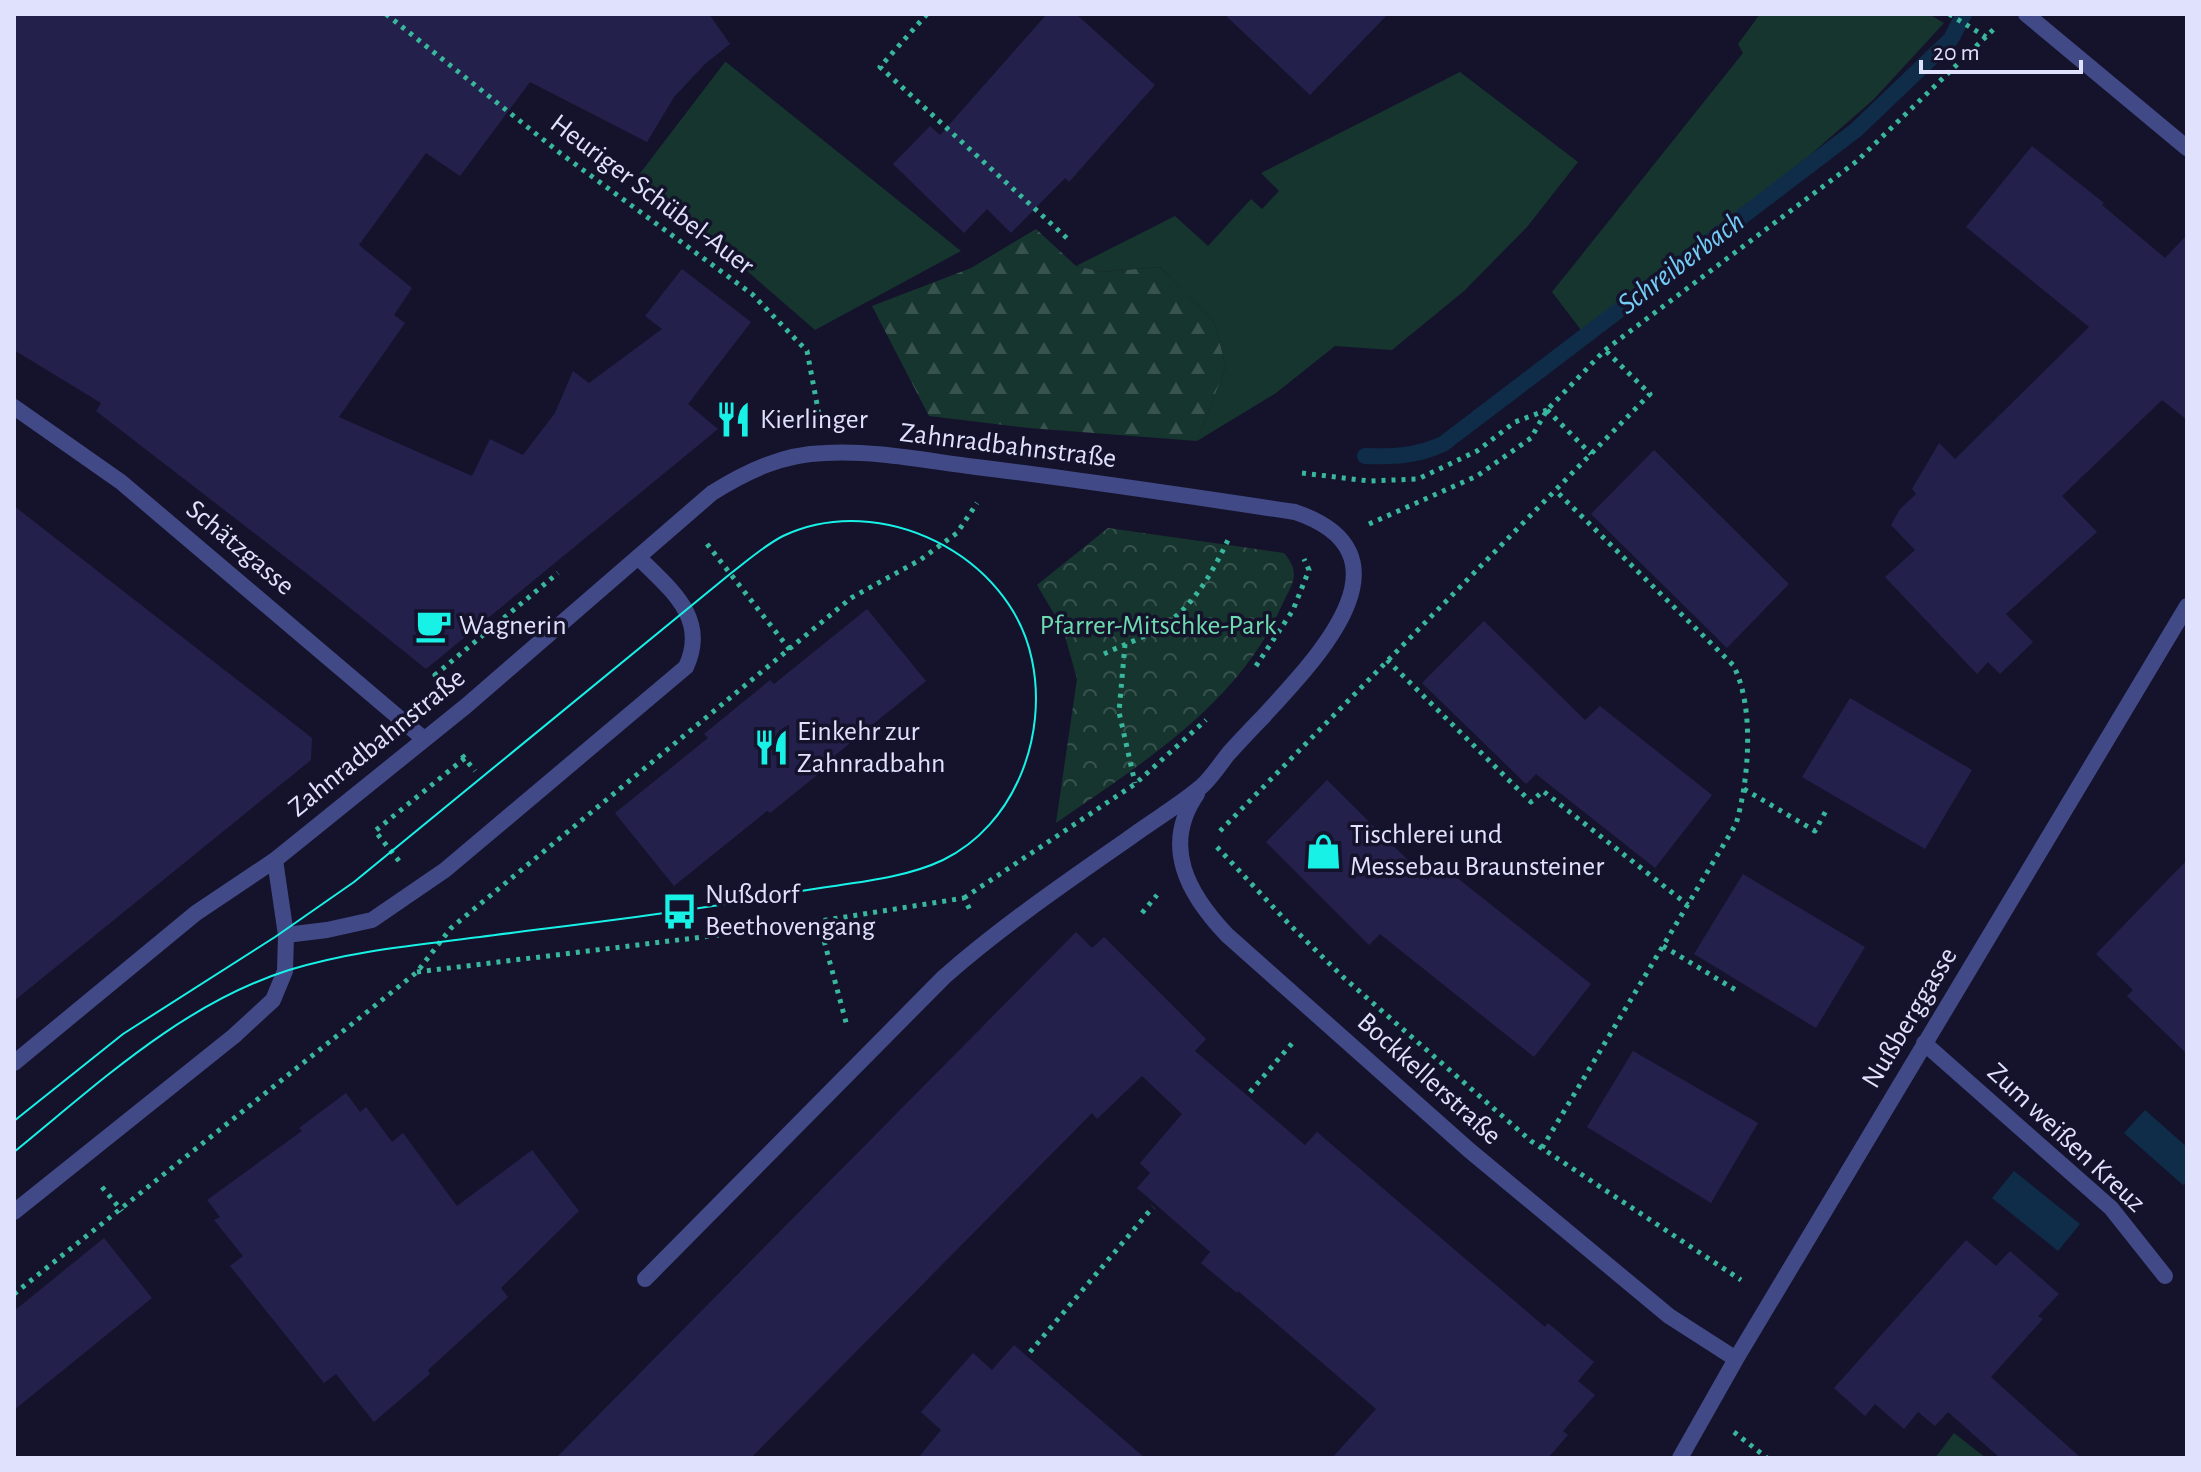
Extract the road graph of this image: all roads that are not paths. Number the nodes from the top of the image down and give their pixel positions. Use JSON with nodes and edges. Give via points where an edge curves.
{"nodes":[{"id":1,"x":2026,"y":14,"type":"edge"},
{"id":2,"x":2187,"y":148,"type":"edge"},
{"id":3,"x":14,"y":407,"type":"edge"},
{"id":4,"x":638,"y":557,"type":"junction"},
{"id":5,"x":2187,"y":606,"type":"edge"},
{"id":6,"x":424,"y":739,"type":"junction"},
{"id":7,"x":1203,"y":785,"type":"junction"},
{"id":8,"x":275,"y":860,"type":"junction"},
{"id":9,"x":286,"y":935,"type":"junction"},
{"id":10,"x":1924,"y":1043,"type":"junction"},
{"id":11,"x":14,"y":1063,"type":"edge"},
{"id":12,"x":14,"y":1212,"type":"edge"},
{"id":13,"x":2165,"y":1276,"type":"dead end"},
{"id":14,"x":645,"y":1279,"type":"dead end"},
{"id":15,"x":1736,"y":1359,"type":"junction"},
{"id":16,"x":1680,"y":1458,"type":"edge"}],
"edges":[{"from":1,"to":2,"type":"street"},
{"from":3,"to":6,"type":"street","name":"Schätzgasse","via":[[121,482]]},
{"from":4,"to":6,"type":"street","name":"Zahnradbahnstraße"},
{"from":4,"to":7,"type":"street","name":"Zahnradbahnstraße","via":[[743,473],[785,458],[826,452],[1046,475],[1319,520],[1340,537],[1355,572],[1342,618],[1317,657]]},
{"from":4,"to":9,"type":"street","via":[[670,589],[694,628],[694,650],[686,667],[445,870],[372,920]]},
{"from":5,"to":10,"type":"street","name":"Nußberggasse"},
{"from":6,"to":8,"type":"street","name":"Zahnradbahnstraße"},
{"from":7,"to":14,"type":"street","via":[[987,939],[944,977]]},
{"from":7,"to":15,"type":"street","name":"Bockkellerstraße","via":[[1180,829],[1179,850],[1202,906],[1227,935],[1469,1150],[1669,1316]]},
{"from":8,"to":9,"type":"street"},
{"from":8,"to":11,"type":"street","name":"Zahnradbahnstraße","via":[[196,913]]},
{"from":9,"to":12,"type":"street","via":[[285,971],[273,1000],[257,1017]]},
{"from":10,"to":13,"type":"street","name":"Zum weißen Kreuz","via":[[2111,1208]]},
{"from":10,"to":15,"type":"street","name":"Nußberggasse"},
{"from":15,"to":16,"type":"street","name":"Nußberggasse"}]}
